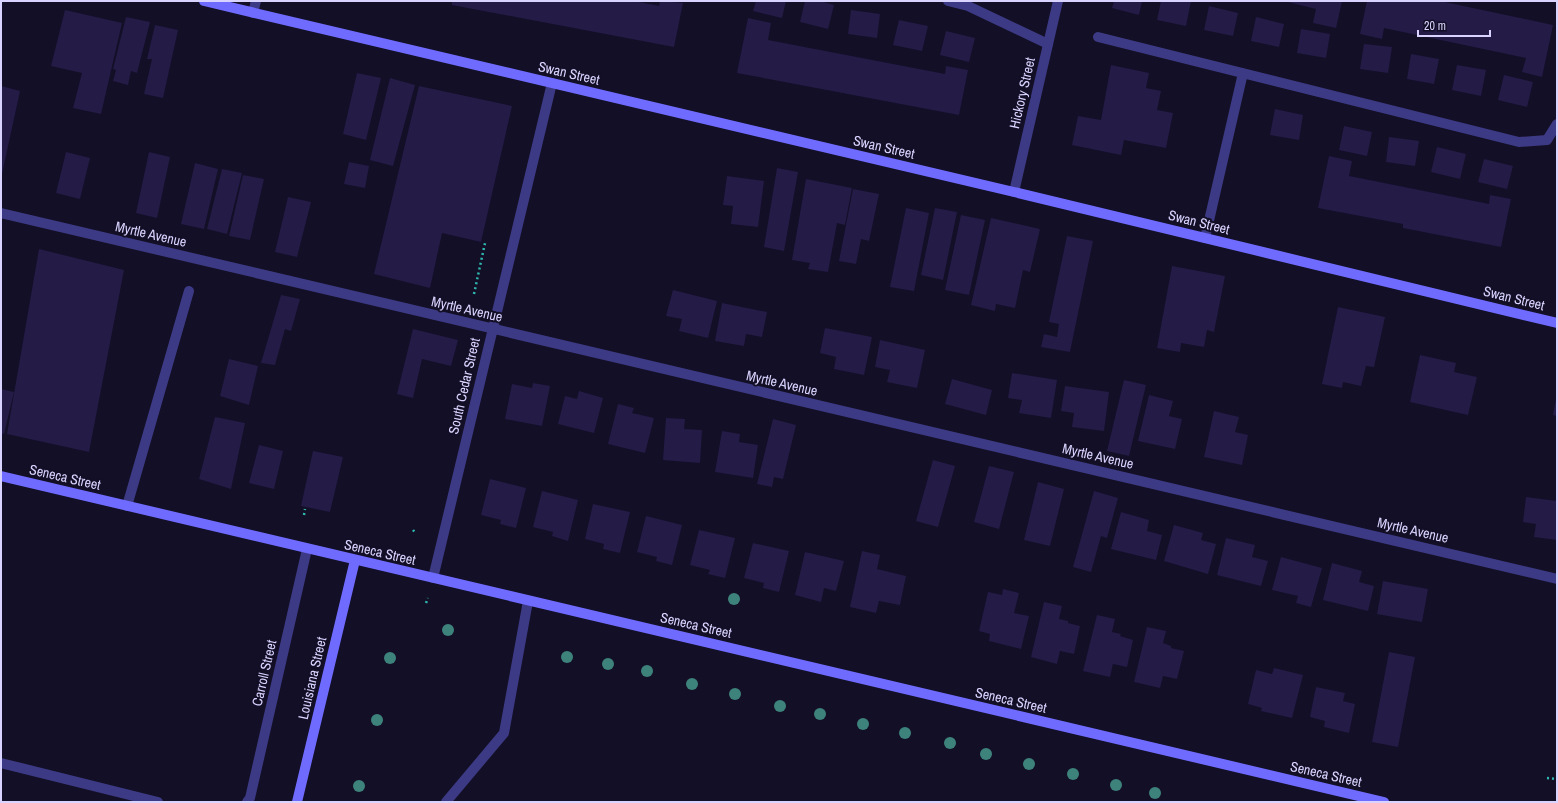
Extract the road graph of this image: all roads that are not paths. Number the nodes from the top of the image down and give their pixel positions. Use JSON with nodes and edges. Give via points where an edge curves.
{"nodes":[{"id":1,"x":204,"y":1,"type":"edge"},
{"id":2,"x":256,"y":1,"type":"edge"},
{"id":3,"x":948,"y":1,"type":"edge"},
{"id":4,"x":1058,"y":1,"type":"edge"},
{"id":5,"x":253,"y":12,"type":"junction"},
{"id":6,"x":1098,"y":37,"type":"dead end"},
{"id":7,"x":1048,"y":44,"type":"junction"},
{"id":8,"x":1243,"y":73,"type":"junction"},
{"id":9,"x":552,"y":83,"type":"junction"},
{"id":10,"x":1557,"y":124,"type":"edge"},
{"id":11,"x":1014,"y":192,"type":"junction"},
{"id":12,"x":1,"y":213,"type":"edge"},
{"id":13,"x":1205,"y":238,"type":"junction"},
{"id":14,"x":188,"y":292,"type":"dead end"},
{"id":15,"x":1557,"y":323,"type":"edge"},
{"id":16,"x":492,"y":329,"type":"junction"},
{"id":17,"x":1,"y":476,"type":"edge"},
{"id":18,"x":127,"y":506,"type":"junction"},
{"id":19,"x":307,"y":549,"type":"junction"},
{"id":20,"x":354,"y":560,"type":"junction"},
{"id":21,"x":433,"y":578,"type":"junction"},
{"id":22,"x":1557,"y":579,"type":"edge"},
{"id":23,"x":528,"y":601,"type":"junction"},
{"id":24,"x":1,"y":763,"type":"edge"},
{"id":25,"x":297,"y":800,"type":"edge"},
{"id":26,"x":158,"y":802,"type":"edge"},
{"id":27,"x":247,"y":802,"type":"edge"},
{"id":28,"x":446,"y":802,"type":"edge"},
{"id":29,"x":1384,"y":802,"type":"edge"}],
"edges":[{"from":1,"to":5,"type":"main road","name":"Swan Street"},
{"from":2,"to":5,"type":"street"},
{"from":3,"to":7,"type":"street","via":[[968,6]]},
{"from":4,"to":7,"type":"street","name":"Hickory Street"},
{"from":5,"to":9,"type":"main road","name":"Swan Street"},
{"from":6,"to":8,"type":"street"},
{"from":7,"to":11,"type":"street","name":"Hickory Street"},
{"from":8,"to":10,"type":"street","via":[[1519,142],[1547,140]]},
{"from":8,"to":13,"type":"street"},
{"from":9,"to":11,"type":"main road","name":"Swan Street"},
{"from":9,"to":16,"type":"street","name":"South Cedar Street"},
{"from":11,"to":13,"type":"main road","name":"Swan Street"},
{"from":12,"to":16,"type":"street","name":"Myrtle Avenue"},
{"from":13,"to":15,"type":"main road","name":"Swan Street"},
{"from":14,"to":18,"type":"street"},
{"from":16,"to":21,"type":"street","name":"South Cedar Street"},
{"from":16,"to":22,"type":"street","name":"Myrtle Avenue"},
{"from":17,"to":18,"type":"main road","name":"Seneca Street"},
{"from":18,"to":19,"type":"main road","name":"Seneca Street"},
{"from":19,"to":20,"type":"main road","name":"Seneca Street"},
{"from":19,"to":27,"type":"street","name":"Carroll Street"},
{"from":20,"to":21,"type":"main road","name":"Seneca Street"},
{"from":20,"to":25,"type":"main road","name":"Louisiana Street"},
{"from":21,"to":23,"type":"main road","name":"Seneca Street"},
{"from":23,"to":28,"type":"street","via":[[504,733]]},
{"from":23,"to":29,"type":"main road","name":"Seneca Street"},
{"from":24,"to":26,"type":"street"}]}
